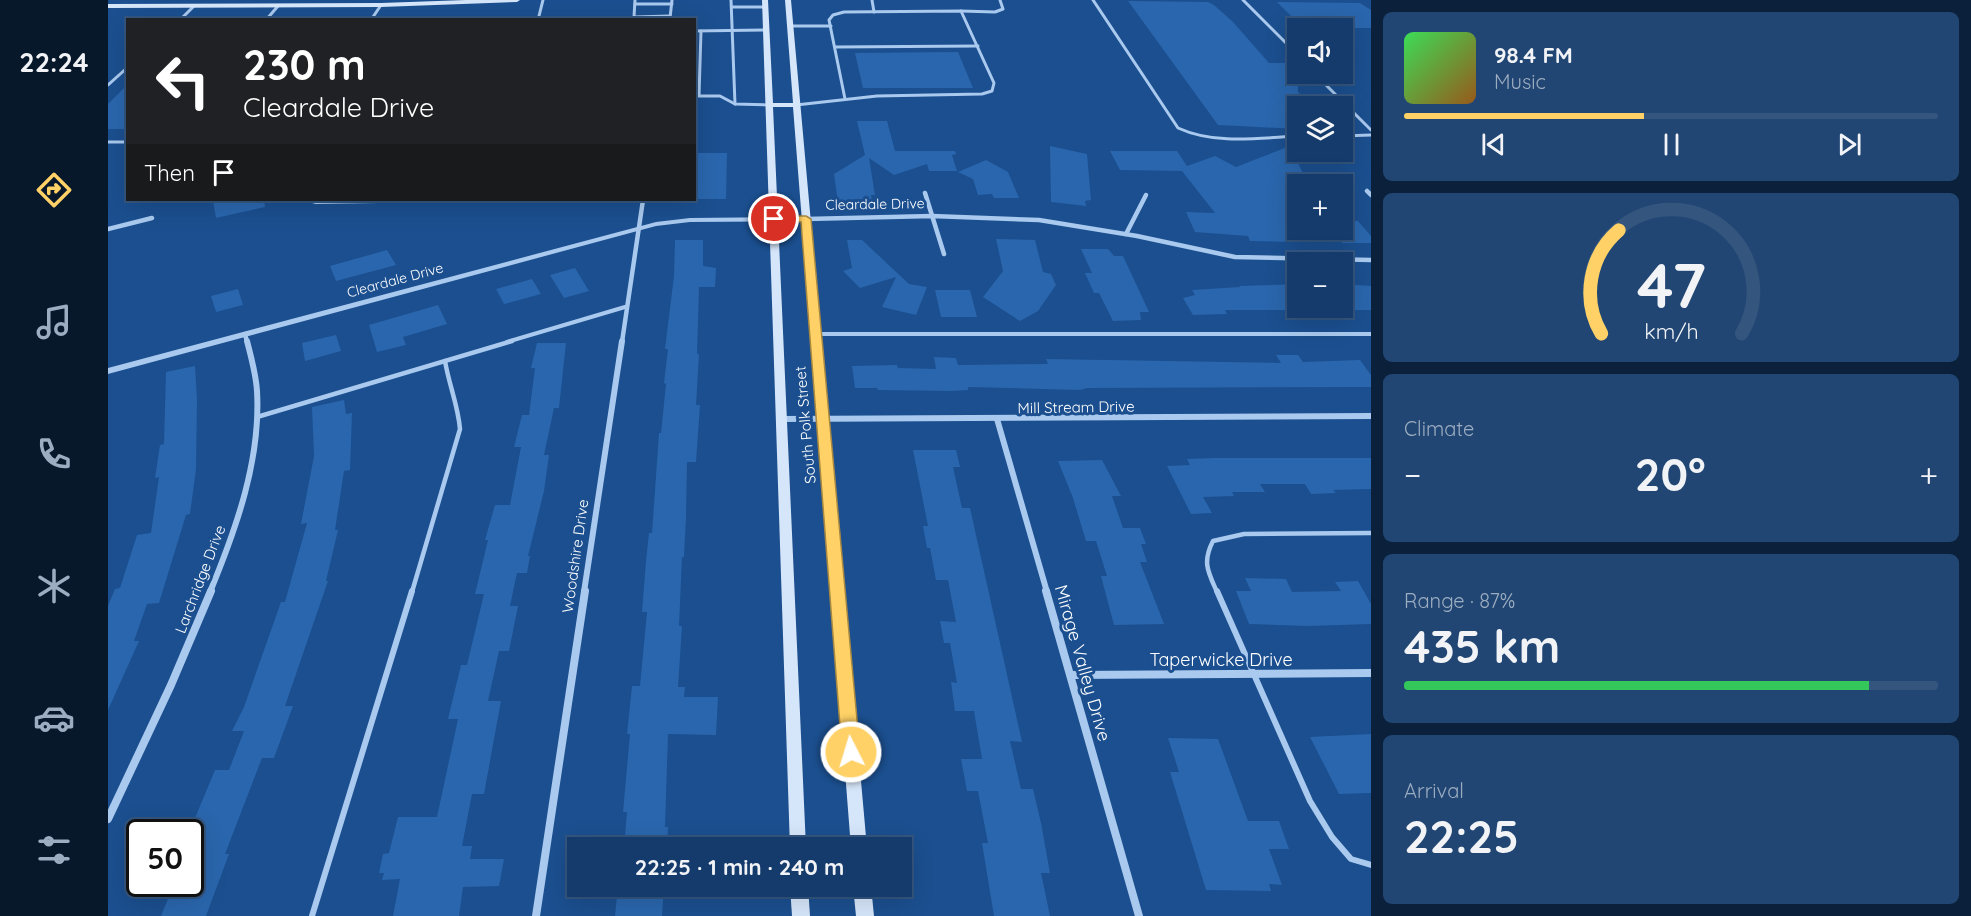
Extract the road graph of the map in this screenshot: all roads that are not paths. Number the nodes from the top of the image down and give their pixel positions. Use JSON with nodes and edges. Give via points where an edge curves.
{"nodes":[{"id":1,"x":283,"y":0,"type":"edge"},
{"id":2,"x":517,"y":0,"type":"edge"},
{"id":3,"x":543,"y":0,"type":"edge"},
{"id":4,"x":635,"y":0,"type":"edge"},
{"id":5,"x":731,"y":0,"type":"edge"},
{"id":6,"x":788,"y":0,"type":"edge"},
{"id":7,"x":872,"y":0,"type":"edge"},
{"id":8,"x":1000,"y":0,"type":"edge"},
{"id":9,"x":1093,"y":0,"type":"edge"},
{"id":10,"x":1243,"y":0,"type":"edge"},
{"id":11,"x":109,"y":2,"type":"edge"},
{"id":12,"x":672,"y":2,"type":"edge"},
{"id":13,"x":765,"y":3,"type":"edge"},
{"id":14,"x":635,"y":4,"type":"junction"},
{"id":15,"x":381,"y":5,"type":"junction"},
{"id":16,"x":194,"y":6,"type":"junction"},
{"id":17,"x":278,"y":6,"type":"junction"},
{"id":18,"x":732,"y":7,"type":"junction"},
{"id":19,"x":961,"y":11,"type":"junction"},
{"id":20,"x":874,"y":12,"type":"junction"},
{"id":21,"x":182,"y":18,"type":"edge"},
{"id":22,"x":268,"y":18,"type":"edge"},
{"id":23,"x":372,"y":18,"type":"edge"},
{"id":24,"x":538,"y":18,"type":"edge"},
{"id":25,"x":670,"y":18,"type":"edge"},
{"id":26,"x":790,"y":26,"type":"junction"},
{"id":27,"x":831,"y":26,"type":"junction"},
{"id":28,"x":733,"y":30,"type":"junction"},
{"id":29,"x":766,"y":30,"type":"junction"},
{"id":30,"x":696,"y":31,"type":"edge"},
{"id":31,"x":701,"y":31,"type":"junction"},
{"id":32,"x":1287,"y":44,"type":"edge"},
{"id":33,"x":978,"y":46,"type":"junction"},
{"id":34,"x":835,"y":47,"type":"junction"},
{"id":35,"x":126,"y":69,"type":"edge"},
{"id":36,"x":1325,"y":84,"type":"edge"},
{"id":37,"x":108,"y":85,"type":"edge"},
{"id":38,"x":845,"y":99,"type":"junction"},
{"id":39,"x":735,"y":104,"type":"junction"},
{"id":40,"x":769,"y":105,"type":"junction"},
{"id":41,"x":796,"y":105,"type":"junction"},
{"id":42,"x":1371,"y":130,"type":"edge"},
{"id":43,"x":1371,"y":135,"type":"edge"},
{"id":44,"x":1287,"y":136,"type":"edge"},
{"id":45,"x":1353,"y":136,"type":"edge"},
{"id":46,"x":108,"y":142,"type":"edge"},
{"id":47,"x":126,"y":142,"type":"edge"},
{"id":48,"x":925,"y":194,"type":"dead end"},
{"id":49,"x":1146,"y":195,"type":"dead end"},
{"id":50,"x":313,"y":201,"type":"edge"},
{"id":51,"x":378,"y":201,"type":"edge"},
{"id":52,"x":643,"y":201,"type":"edge"},
{"id":53,"x":932,"y":216,"type":"junction"},
{"id":54,"x":152,"y":219,"type":"dead end"},
{"id":55,"x":774,"y":219,"type":"junction"},
{"id":56,"x":806,"y":219,"type":"junction"},
{"id":57,"x":638,"y":228,"type":"junction"},
{"id":58,"x":108,"y":229,"type":"edge"},
{"id":59,"x":1126,"y":234,"type":"junction"},
{"id":60,"x":944,"y":254,"type":"dead end"},
{"id":61,"x":1371,"y":260,"type":"edge"},
{"id":62,"x":625,"y":307,"type":"junction"},
{"id":63,"x":244,"y":334,"type":"junction"},
{"id":64,"x":816,"y":334,"type":"junction"},
{"id":65,"x":1371,"y":334,"type":"edge"},
{"id":66,"x":445,"y":361,"type":"junction"},
{"id":67,"x":108,"y":371,"type":"edge"},
{"id":68,"x":1371,"y":416,"type":"edge"},
{"id":69,"x":256,"y":417,"type":"junction"},
{"id":70,"x":781,"y":419,"type":"junction"},
{"id":71,"x":823,"y":419,"type":"junction"},
{"id":72,"x":997,"y":419,"type":"junction"},
{"id":73,"x":1371,"y":533,"type":"edge"},
{"id":74,"x":1371,"y":673,"type":"edge"},
{"id":75,"x":1252,"y":674,"type":"junction"},
{"id":76,"x":1071,"y":675,"type":"junction"},
{"id":77,"x":108,"y":819,"type":"edge"},
{"id":78,"x":798,"y":837,"type":"edge"},
{"id":79,"x":858,"y":837,"type":"edge"},
{"id":80,"x":1371,"y":865,"type":"edge"},
{"id":81,"x":800,"y":897,"type":"edge"},
{"id":82,"x":863,"y":897,"type":"edge"},
{"id":83,"x":312,"y":916,"type":"edge"},
{"id":84,"x":536,"y":916,"type":"edge"},
{"id":85,"x":801,"y":916,"type":"edge"},
{"id":86,"x":865,"y":916,"type":"edge"},
{"id":87,"x":1139,"y":916,"type":"edge"}],
"edges":[{"from":1,"to":17,"type":"main road"},
{"from":2,"to":15,"type":"main road"},
{"from":3,"to":24,"type":"lane"},
{"from":4,"to":14,"type":"lane"},
{"from":5,"to":18,"type":"lane"},
{"from":6,"to":26,"type":"main road","name":"South Polk Street"},
{"from":7,"to":20,"type":"lane"},
{"from":8,"to":19,"type":"lane","via":[[1003,9],[995,12]]},
{"from":9,"to":44,"type":"lane","via":[[1178,128],[1208,137]]},
{"from":10,"to":32,"type":"lane"},
{"from":11,"to":16,"type":"main road"},
{"from":12,"to":14,"type":"lane"},
{"from":12,"to":25,"type":"lane"},
{"from":13,"to":18,"type":"lane"},
{"from":13,"to":29,"type":"main road","name":"South Polk Street"},
{"from":14,"to":25,"type":"lane","via":[[634,17]]},
{"from":15,"to":17,"type":"main road"},
{"from":15,"to":23,"type":"lane"},
{"from":16,"to":17,"type":"main road"},
{"from":16,"to":21,"type":"lane"},
{"from":17,"to":22,"type":"lane"},
{"from":18,"to":28,"type":"lane"},
{"from":19,"to":20,"type":"lane"},
{"from":19,"to":33,"type":"lane"},
{"from":20,"to":27,"type":"lane","via":[[833,15],[829,20]]},
{"from":26,"to":27,"type":"lane"},
{"from":26,"to":41,"type":"main road","name":"South Polk Street"},
{"from":27,"to":34,"type":"lane"},
{"from":28,"to":29,"type":"lane"},
{"from":28,"to":31,"type":"lane"},
{"from":28,"to":39,"type":"lane"},
{"from":29,"to":40,"type":"main road","name":"South Polk Street"},
{"from":30,"to":31,"type":"lane"},
{"from":31,"to":39,"type":"lane","via":[[699,96],[720,96]]},
{"from":33,"to":34,"type":"lane"},
{"from":33,"to":38,"type":"lane","via":[[994,83],[992,91]]},
{"from":34,"to":38,"type":"lane"},
{"from":35,"to":37,"type":"lane"},
{"from":36,"to":42,"type":"lane"},
{"from":38,"to":41,"type":"lane"},
{"from":39,"to":40,"type":"lane"},
{"from":40,"to":41,"type":"main road"},
{"from":40,"to":55,"type":"main road","name":"South Polk Street"},
{"from":41,"to":56,"type":"main road","name":"South Polk Street"},
{"from":43,"to":45,"type":"lane"},
{"from":46,"to":47,"type":"lane"},
{"from":48,"to":53,"type":"street"},
{"from":49,"to":59,"type":"street"},
{"from":50,"to":51,"type":"lane"},
{"from":52,"to":57,"type":"street","name":"Woodshire Drive"},
{"from":53,"to":56,"type":"street","name":"Cleardale Drive"},
{"from":53,"to":59,"type":"street","name":"Cleardale Drive","via":[[1040,220]]},
{"from":53,"to":60,"type":"street"},
{"from":54,"to":58,"type":"street"},
{"from":55,"to":56,"type":"street","name":"Cleardale Drive"},
{"from":55,"to":57,"type":"street","name":"Cleardale Drive","via":[[690,220]]},
{"from":55,"to":70,"type":"main road","name":"South Polk Street"},
{"from":56,"to":64,"type":"main road","name":"South Polk Street"},
{"from":57,"to":62,"type":"street","name":"Woodshire Drive"},
{"from":57,"to":63,"type":"street","name":"Cleardale Drive"},
{"from":59,"to":61,"type":"street","name":"Cleardale Drive","via":[[1235,257]]},
{"from":62,"to":66,"type":"lane"},
{"from":62,"to":84,"type":"street","name":"Woodshire Drive"},
{"from":63,"to":67,"type":"street","name":"Cleardale Drive"},
{"from":63,"to":69,"type":"street","name":"Larchridge Drive","via":[[257,390]]},
{"from":64,"to":65,"type":"lane"},
{"from":64,"to":71,"type":"main road","name":"South Polk Street"},
{"from":66,"to":69,"type":"lane"},
{"from":66,"to":83,"type":"lane","via":[[460,429]]},
{"from":68,"to":72,"type":"street","name":"Mill Stream Drive"},
{"from":69,"to":77,"type":"street","name":"Larchridge Drive","via":[[249,472],[222,566],[183,663]]},
{"from":70,"to":71,"type":"street","name":"Mill Stream Drive"},
{"from":70,"to":78,"type":"main road","name":"South Polk Street"},
{"from":71,"to":72,"type":"street","name":"Mill Stream Drive"},
{"from":71,"to":79,"type":"main road","name":"South Polk Street"},
{"from":72,"to":76,"type":"street","name":"Mirage Valley Drive"},
{"from":73,"to":75,"type":"lane","via":[[1244,534],[1213,541],[1206,555],[1208,571]]},
{"from":74,"to":75,"type":"street","name":"Taperwicke Drive"},
{"from":75,"to":76,"type":"street","name":"Taperwicke Drive"},
{"from":75,"to":80,"type":"lane","via":[[1310,801],[1332,837],[1351,859]]},
{"from":76,"to":87,"type":"street","name":"Mirage Valley Drive"},
{"from":81,"to":85,"type":"main road"},
{"from":82,"to":86,"type":"main road"}]}
